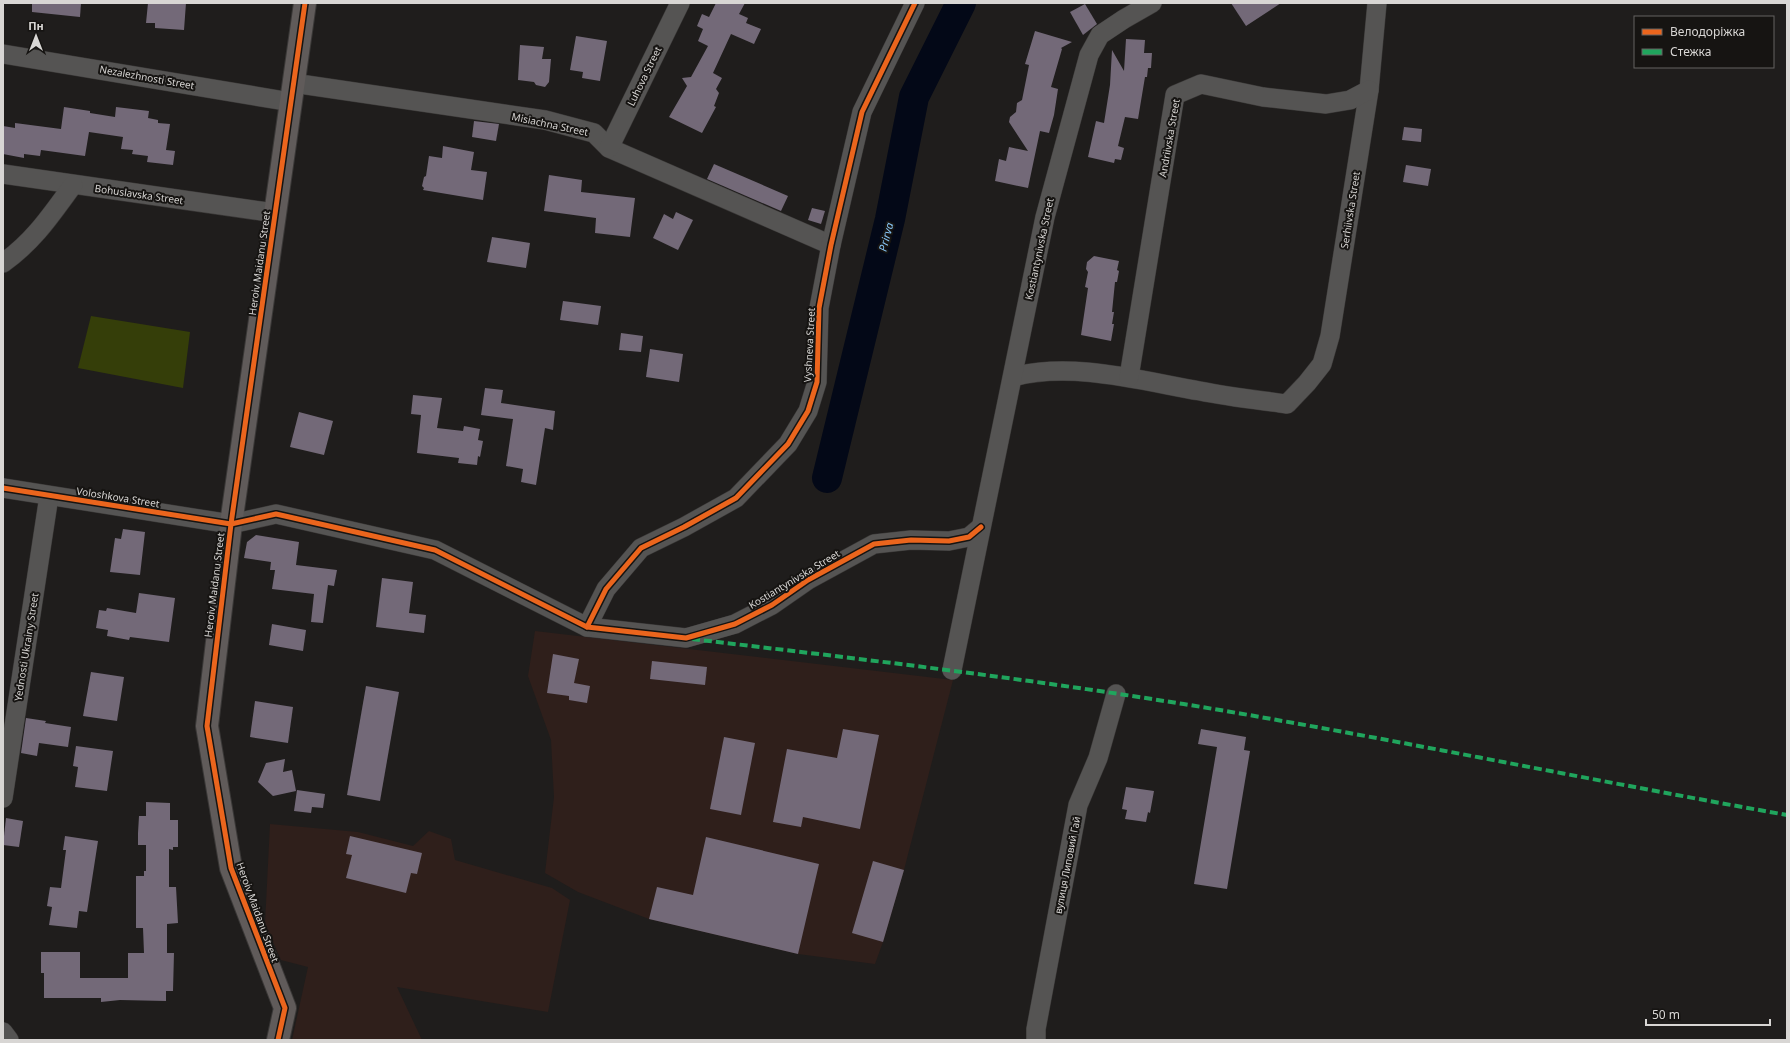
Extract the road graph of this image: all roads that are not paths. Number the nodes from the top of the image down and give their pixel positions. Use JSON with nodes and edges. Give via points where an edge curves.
{"nodes":[{"id":1,"x":304,"y":3,"type":"edge"},
{"id":2,"x":680,"y":3,"type":"edge"},
{"id":3,"x":915,"y":3,"type":"edge"},
{"id":4,"x":1152,"y":3,"type":"edge"},
{"id":5,"x":1378,"y":3,"type":"edge"},
{"id":6,"x":3,"y":54,"type":"edge"},
{"id":7,"x":1369,"y":90,"type":"junction"},
{"id":8,"x":292,"y":93,"type":"junction"},
{"id":9,"x":609,"y":148,"type":"junction"},
{"id":10,"x":3,"y":174,"type":"edge"},
{"id":11,"x":73,"y":185,"type":"junction"},
{"id":12,"x":275,"y":213,"type":"junction"},
{"id":13,"x":830,"y":244,"type":"junction"},
{"id":14,"x":3,"y":263,"type":"edge"},
{"id":15,"x":1013,"y":377,"type":"junction"},
{"id":16,"x":1128,"y":377,"type":"junction"},
{"id":17,"x":3,"y":488,"type":"edge"},
{"id":18,"x":49,"y":496,"type":"junction"},
{"id":19,"x":231,"y":524,"type":"junction"},
{"id":20,"x":981,"y":527,"type":"junction"},
{"id":21,"x":587,"y":627,"type":"junction"},
{"id":22,"x":952,"y":670,"type":"dead end"},
{"id":23,"x":1116,"y":694,"type":"dead end"},
{"id":24,"x":3,"y":798,"type":"edge"},
{"id":25,"x":3,"y":1032,"type":"edge"},
{"id":26,"x":9,"y":1040,"type":"edge"},
{"id":27,"x":278,"y":1040,"type":"edge"},
{"id":28,"x":1036,"y":1040,"type":"edge"}],
"edges":[{"from":1,"to":8,"type":"street","name":"Heroiv Maidanu Street"},
{"from":2,"to":9,"type":"street","name":"Luhova Street"},
{"from":3,"to":13,"type":"street","name":"Vyshneva Street","via":[[862,112]]},
{"from":4,"to":15,"type":"street","name":"Kostiantynivska Street","via":[[1100,35],[1089,55],[1045,217]]},
{"from":5,"to":7,"type":"street","name":"Serhiivska Street"},
{"from":6,"to":8,"type":"street","name":"Nezalezhnosti Street"},
{"from":7,"to":16,"type":"street","name":"Andriivska Street","via":[[1350,100],[1326,104],[1263,97],[1201,84],[1175,95]]},
{"from":7,"to":16,"type":"street","name":"Serhiivska Street","via":[[1330,336],[1322,364],[1308,383],[1287,404],[1202,392]]},
{"from":8,"to":9,"type":"street","name":"Misiachna Street","via":[[545,120],[594,133]]},
{"from":8,"to":12,"type":"street","name":"Heroiv Maidanu Street"},
{"from":9,"to":13,"type":"street","name":"Misiachna Street"},
{"from":10,"to":11,"type":"street","name":"Bohuslavska Street"},
{"from":11,"to":12,"type":"street","name":"Bohuslavska Street"},
{"from":11,"to":14,"type":"street","via":[[38,233]]},
{"from":12,"to":19,"type":"street","name":"Heroiv Maidanu Street"},
{"from":13,"to":21,"type":"street","name":"Vyshneva Street","via":[[819,308],[817,382],[808,411],[788,444],[736,498],[641,548],[606,590]]},
{"from":15,"to":16,"type":"street","via":[[1033,371],[1055,370]]},
{"from":15,"to":20,"type":"street","name":"Kostiantynivska Street"},
{"from":17,"to":18,"type":"street","name":"Voloshkova Street"},
{"from":18,"to":19,"type":"street","name":"Voloshkova Street"},
{"from":18,"to":24,"type":"street","name":"Yednosti Ukrainy Street"},
{"from":19,"to":21,"type":"street","via":[[276,514],[435,550]]},
{"from":19,"to":27,"type":"street","name":"Heroiv Maidanu Street","via":[[207,726],[231,868],[285,1008]]},
{"from":20,"to":21,"type":"street","name":"Kostiantynivska Street","via":[[969,537],[949,541],[911,540],[874,544],[735,624],[686,638]]},
{"from":20,"to":22,"type":"street","name":"Kostiantynivska Street"},
{"from":23,"to":28,"type":"street","name":"вулиця Липовий Гай","via":[[1098,758],[1078,805]]},
{"from":25,"to":26,"type":"street"}]}
